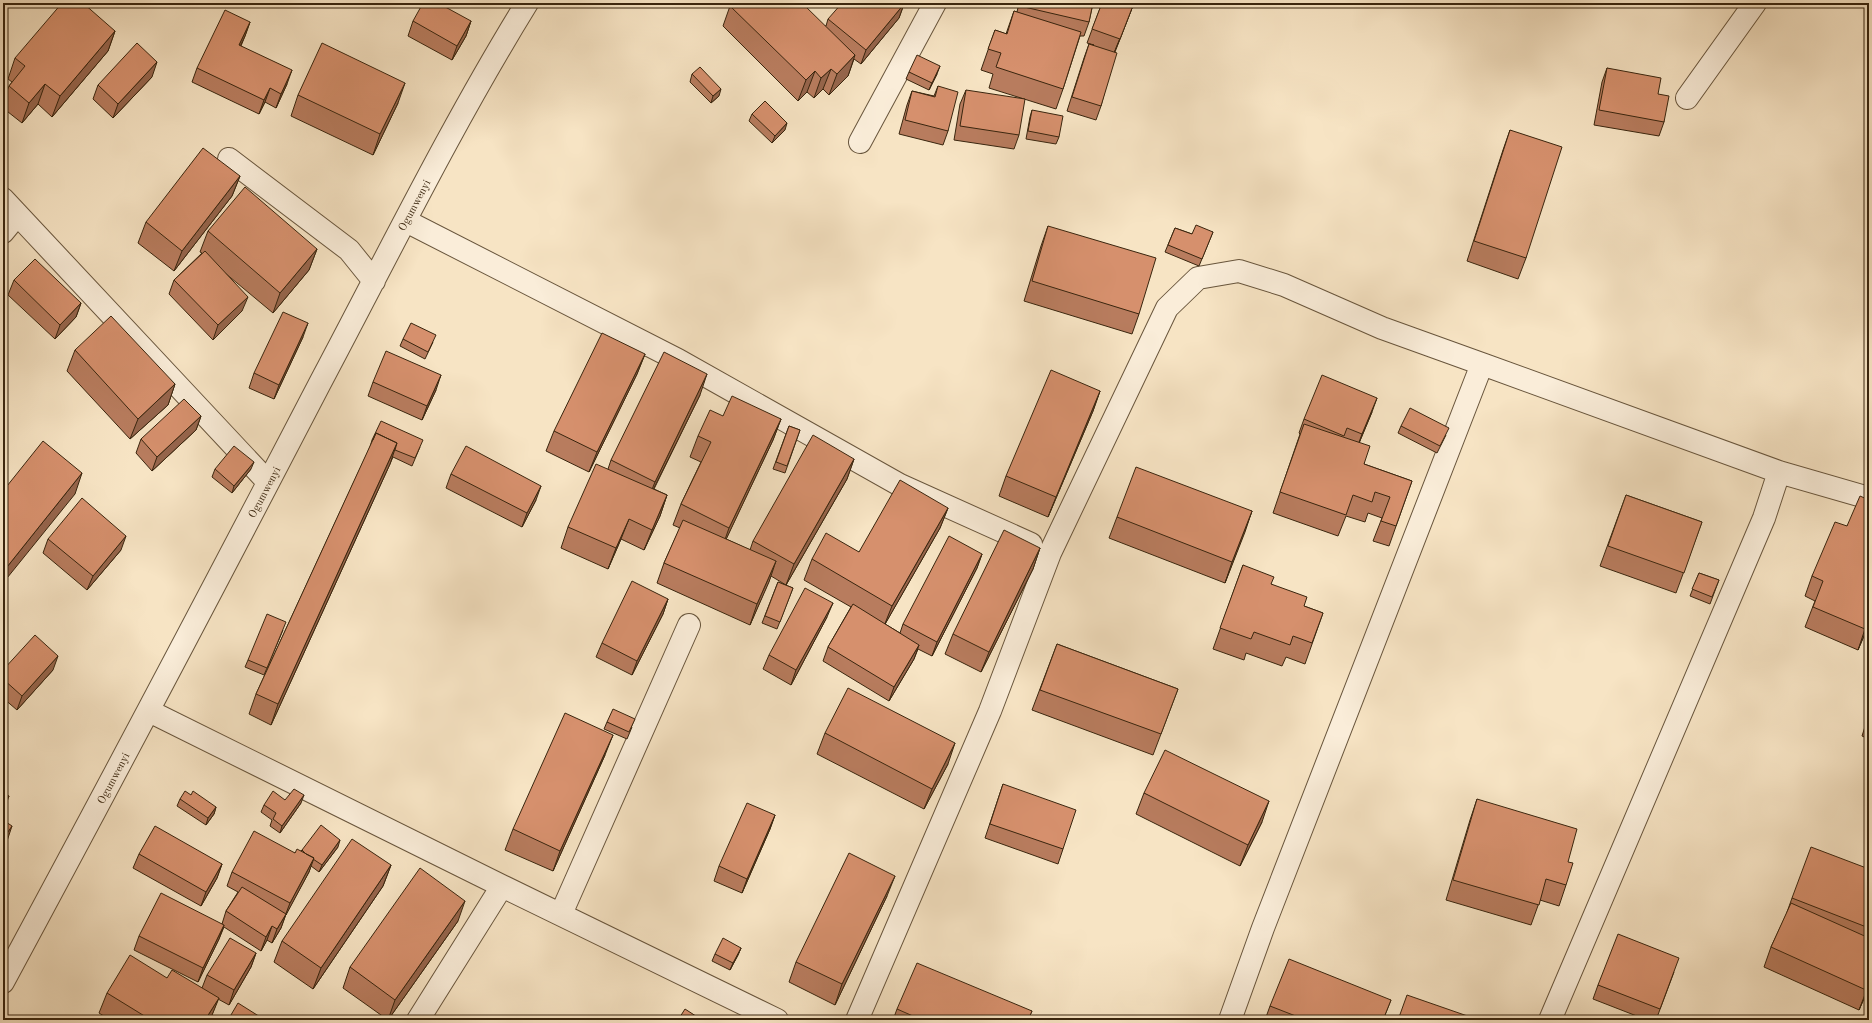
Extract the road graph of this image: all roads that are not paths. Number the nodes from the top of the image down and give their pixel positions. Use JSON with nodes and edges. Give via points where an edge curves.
{"nodes":[{"id":1,"x":527,"y":3,"type":"edge"},
{"id":2,"x":935,"y":3,"type":"edge"},
{"id":3,"x":1755,"y":3,"type":"edge"},
{"id":4,"x":1687,"y":98,"type":"dead end"},
{"id":5,"x":860,"y":142,"type":"dead end"},
{"id":6,"x":229,"y":159,"type":"dead end"},
{"id":7,"x":10,"y":207,"type":"edge"},
{"id":8,"x":406,"y":221,"type":"junction"},
{"id":9,"x":3,"y":232,"type":"edge"},
{"id":10,"x":374,"y":281,"type":"junction"},
{"id":11,"x":1482,"y":364,"type":"junction"},
{"id":12,"x":1779,"y":472,"type":"junction"},
{"id":13,"x":268,"y":482,"type":"junction"},
{"id":14,"x":1869,"y":498,"type":"edge"},
{"id":15,"x":1050,"y":553,"type":"junction"},
{"id":16,"x":690,"y":625,"type":"dead end"},
{"id":17,"x":149,"y":711,"type":"junction"},
{"id":18,"x":502,"y":886,"type":"junction"},
{"id":19,"x":561,"y":914,"type":"junction"},
{"id":20,"x":3,"y":982,"type":"edge"},
{"id":21,"x":418,"y":1020,"type":"edge"},
{"id":22,"x":777,"y":1020,"type":"edge"},
{"id":23,"x":857,"y":1020,"type":"edge"},
{"id":24,"x":1230,"y":1020,"type":"edge"},
{"id":25,"x":1550,"y":1020,"type":"edge"}],
"edges":[{"from":1,"to":8,"type":"street","name":"Ogumwenyi"},
{"from":2,"to":5,"type":"street"},
{"from":3,"to":4,"type":"street"},
{"from":6,"to":10,"type":"street","via":[[349,250]]},
{"from":7,"to":9,"type":"street"},
{"from":7,"to":13,"type":"street"},
{"from":8,"to":10,"type":"street","name":"Ogumwenyi"},
{"from":8,"to":15,"type":"street","via":[[678,360],[900,485]]},
{"from":10,"to":13,"type":"street","name":"Ogumwenyi"},
{"from":11,"to":12,"type":"street"},
{"from":11,"to":15,"type":"street","via":[[1382,328],[1284,285],[1239,271],[1198,278],[1168,308]]},
{"from":11,"to":24,"type":"street"},
{"from":12,"to":14,"type":"street"},
{"from":12,"to":25,"type":"street","via":[[1764,518]]},
{"from":13,"to":17,"type":"street","name":"Ogumwenyi"},
{"from":15,"to":23,"type":"street","via":[[990,711]]},
{"from":16,"to":19,"type":"street"},
{"from":17,"to":18,"type":"street"},
{"from":17,"to":20,"type":"street","name":"Ogumwenyi"},
{"from":18,"to":19,"type":"street"},
{"from":18,"to":21,"type":"street"},
{"from":19,"to":22,"type":"street"}]}
